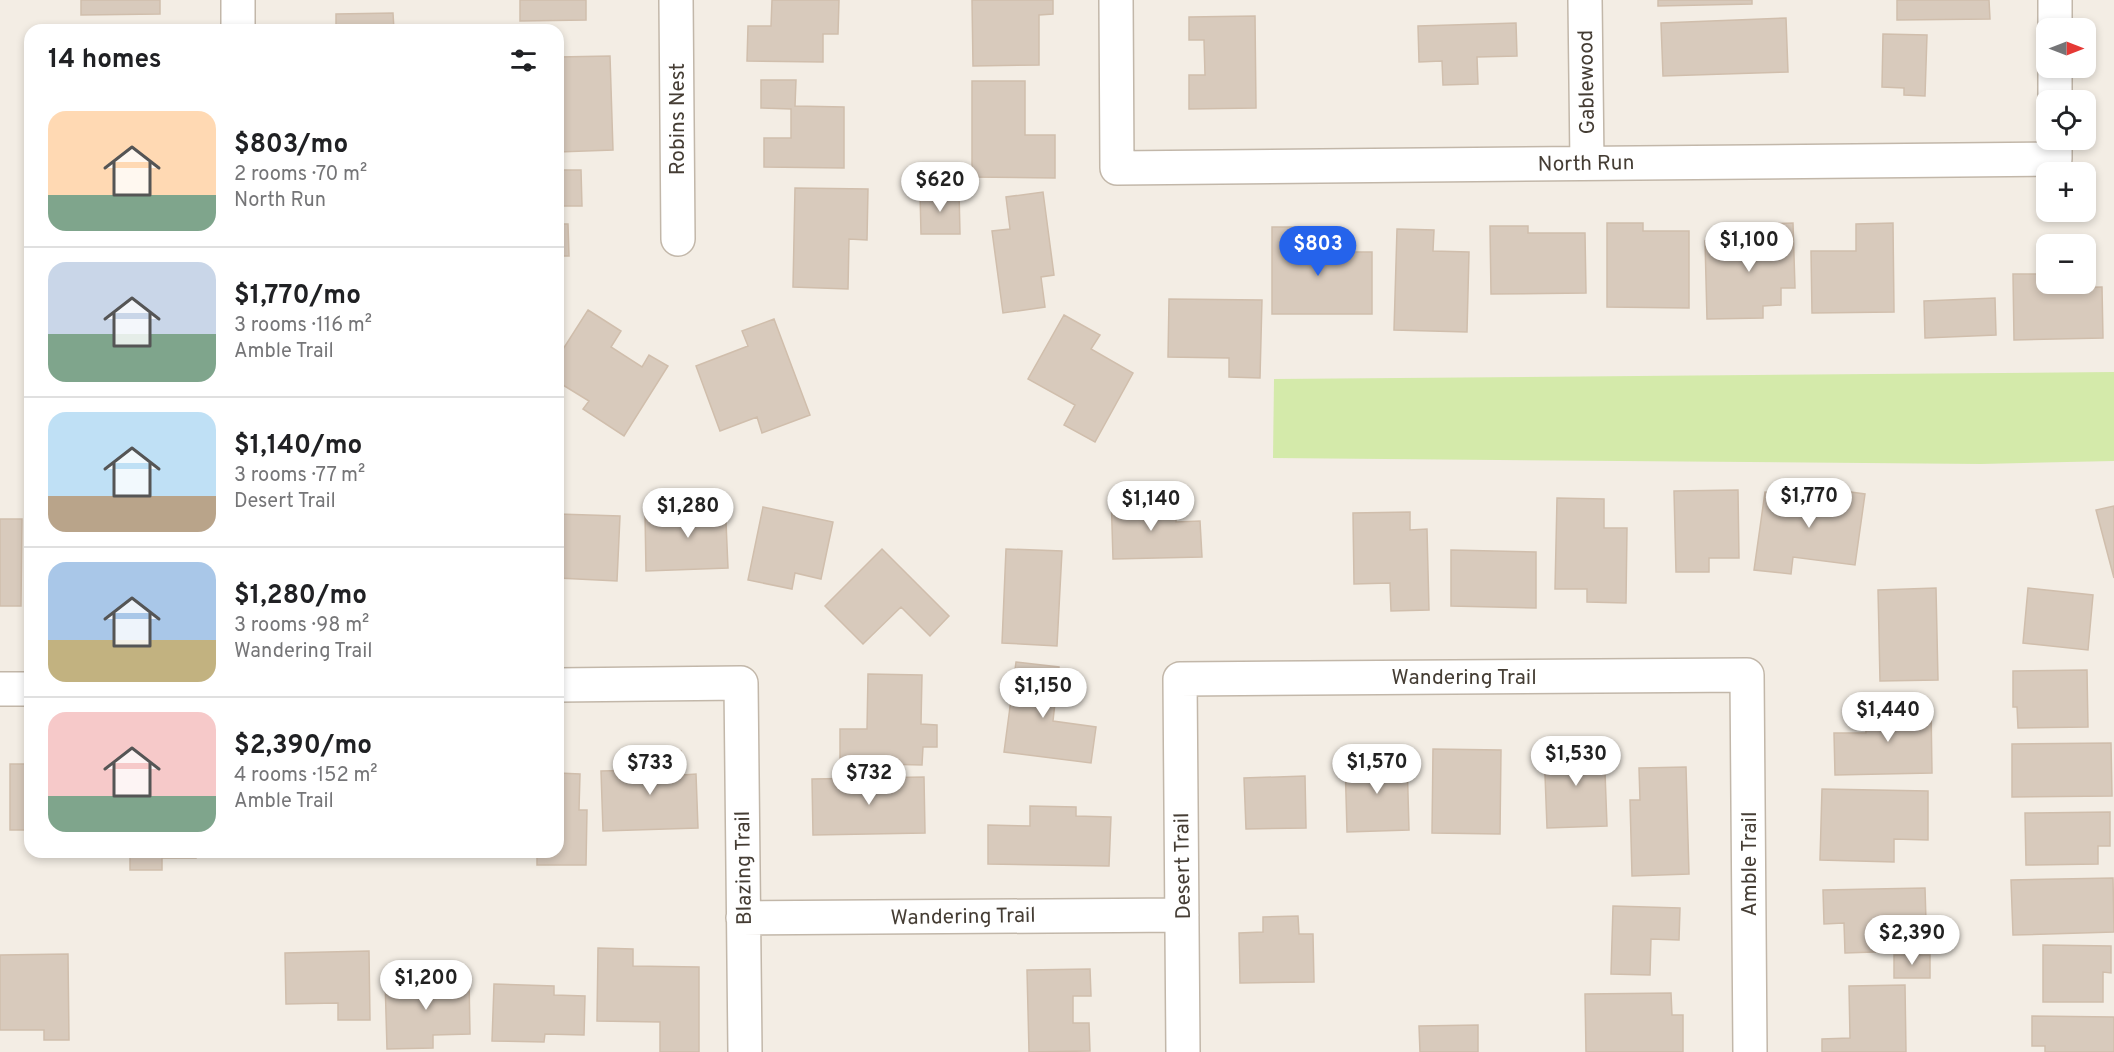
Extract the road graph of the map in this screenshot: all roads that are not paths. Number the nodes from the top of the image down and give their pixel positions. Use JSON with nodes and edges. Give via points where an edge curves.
{"nodes":[{"id":1,"x":238,"y":0,"type":"edge"},
{"id":2,"x":676,"y":0,"type":"edge"},
{"id":3,"x":1116,"y":0,"type":"edge"},
{"id":4,"x":1585,"y":0,"type":"edge"},
{"id":5,"x":2055,"y":0,"type":"edge"},
{"id":6,"x":2055,"y":18,"type":"edge"},
{"id":7,"x":238,"y":24,"type":"edge"},
{"id":8,"x":2036,"y":150,"type":"edge"},
{"id":9,"x":1587,"y":163,"type":"junction"},
{"id":10,"x":678,"y":238,"type":"dead end"},
{"id":11,"x":1747,"y":675,"type":"joint"},
{"id":12,"x":1180,"y":679,"type":"joint"},
{"id":13,"x":564,"y":685,"type":"edge"},
{"id":14,"x":0,"y":689,"type":"edge"},
{"id":15,"x":24,"y":689,"type":"edge"},
{"id":16,"x":1182,"y":915,"type":"junction"},
{"id":17,"x":744,"y":918,"type":"junction"},
{"id":18,"x":745,"y":1052,"type":"edge"},
{"id":19,"x":1183,"y":1052,"type":"edge"},
{"id":20,"x":1750,"y":1052,"type":"edge"}],
"edges":[{"from":1,"to":7,"type":"street"},
{"from":2,"to":10,"type":"street","name":"Robins Nest"},
{"from":3,"to":9,"type":"street","name":"North Run","via":[[1117,168]]},
{"from":4,"to":9,"type":"street","name":"Gablewood"},
{"from":5,"to":6,"type":"street"},
{"from":8,"to":9,"type":"street","name":"North Run"},
{"from":11,"to":12,"type":"street","name":"Wandering Trail"},
{"from":11,"to":20,"type":"street","name":"Amble Trail"},
{"from":12,"to":16,"type":"street","name":"Desert Trail"},
{"from":13,"to":17,"type":"street","name":"Blazing Trail","via":[[741,683]]},
{"from":14,"to":15,"type":"street"},
{"from":16,"to":17,"type":"street","name":"Wandering Trail"},
{"from":16,"to":19,"type":"street","name":"Desert Trail"},
{"from":17,"to":18,"type":"street","name":"Blazing Trail"}]}
